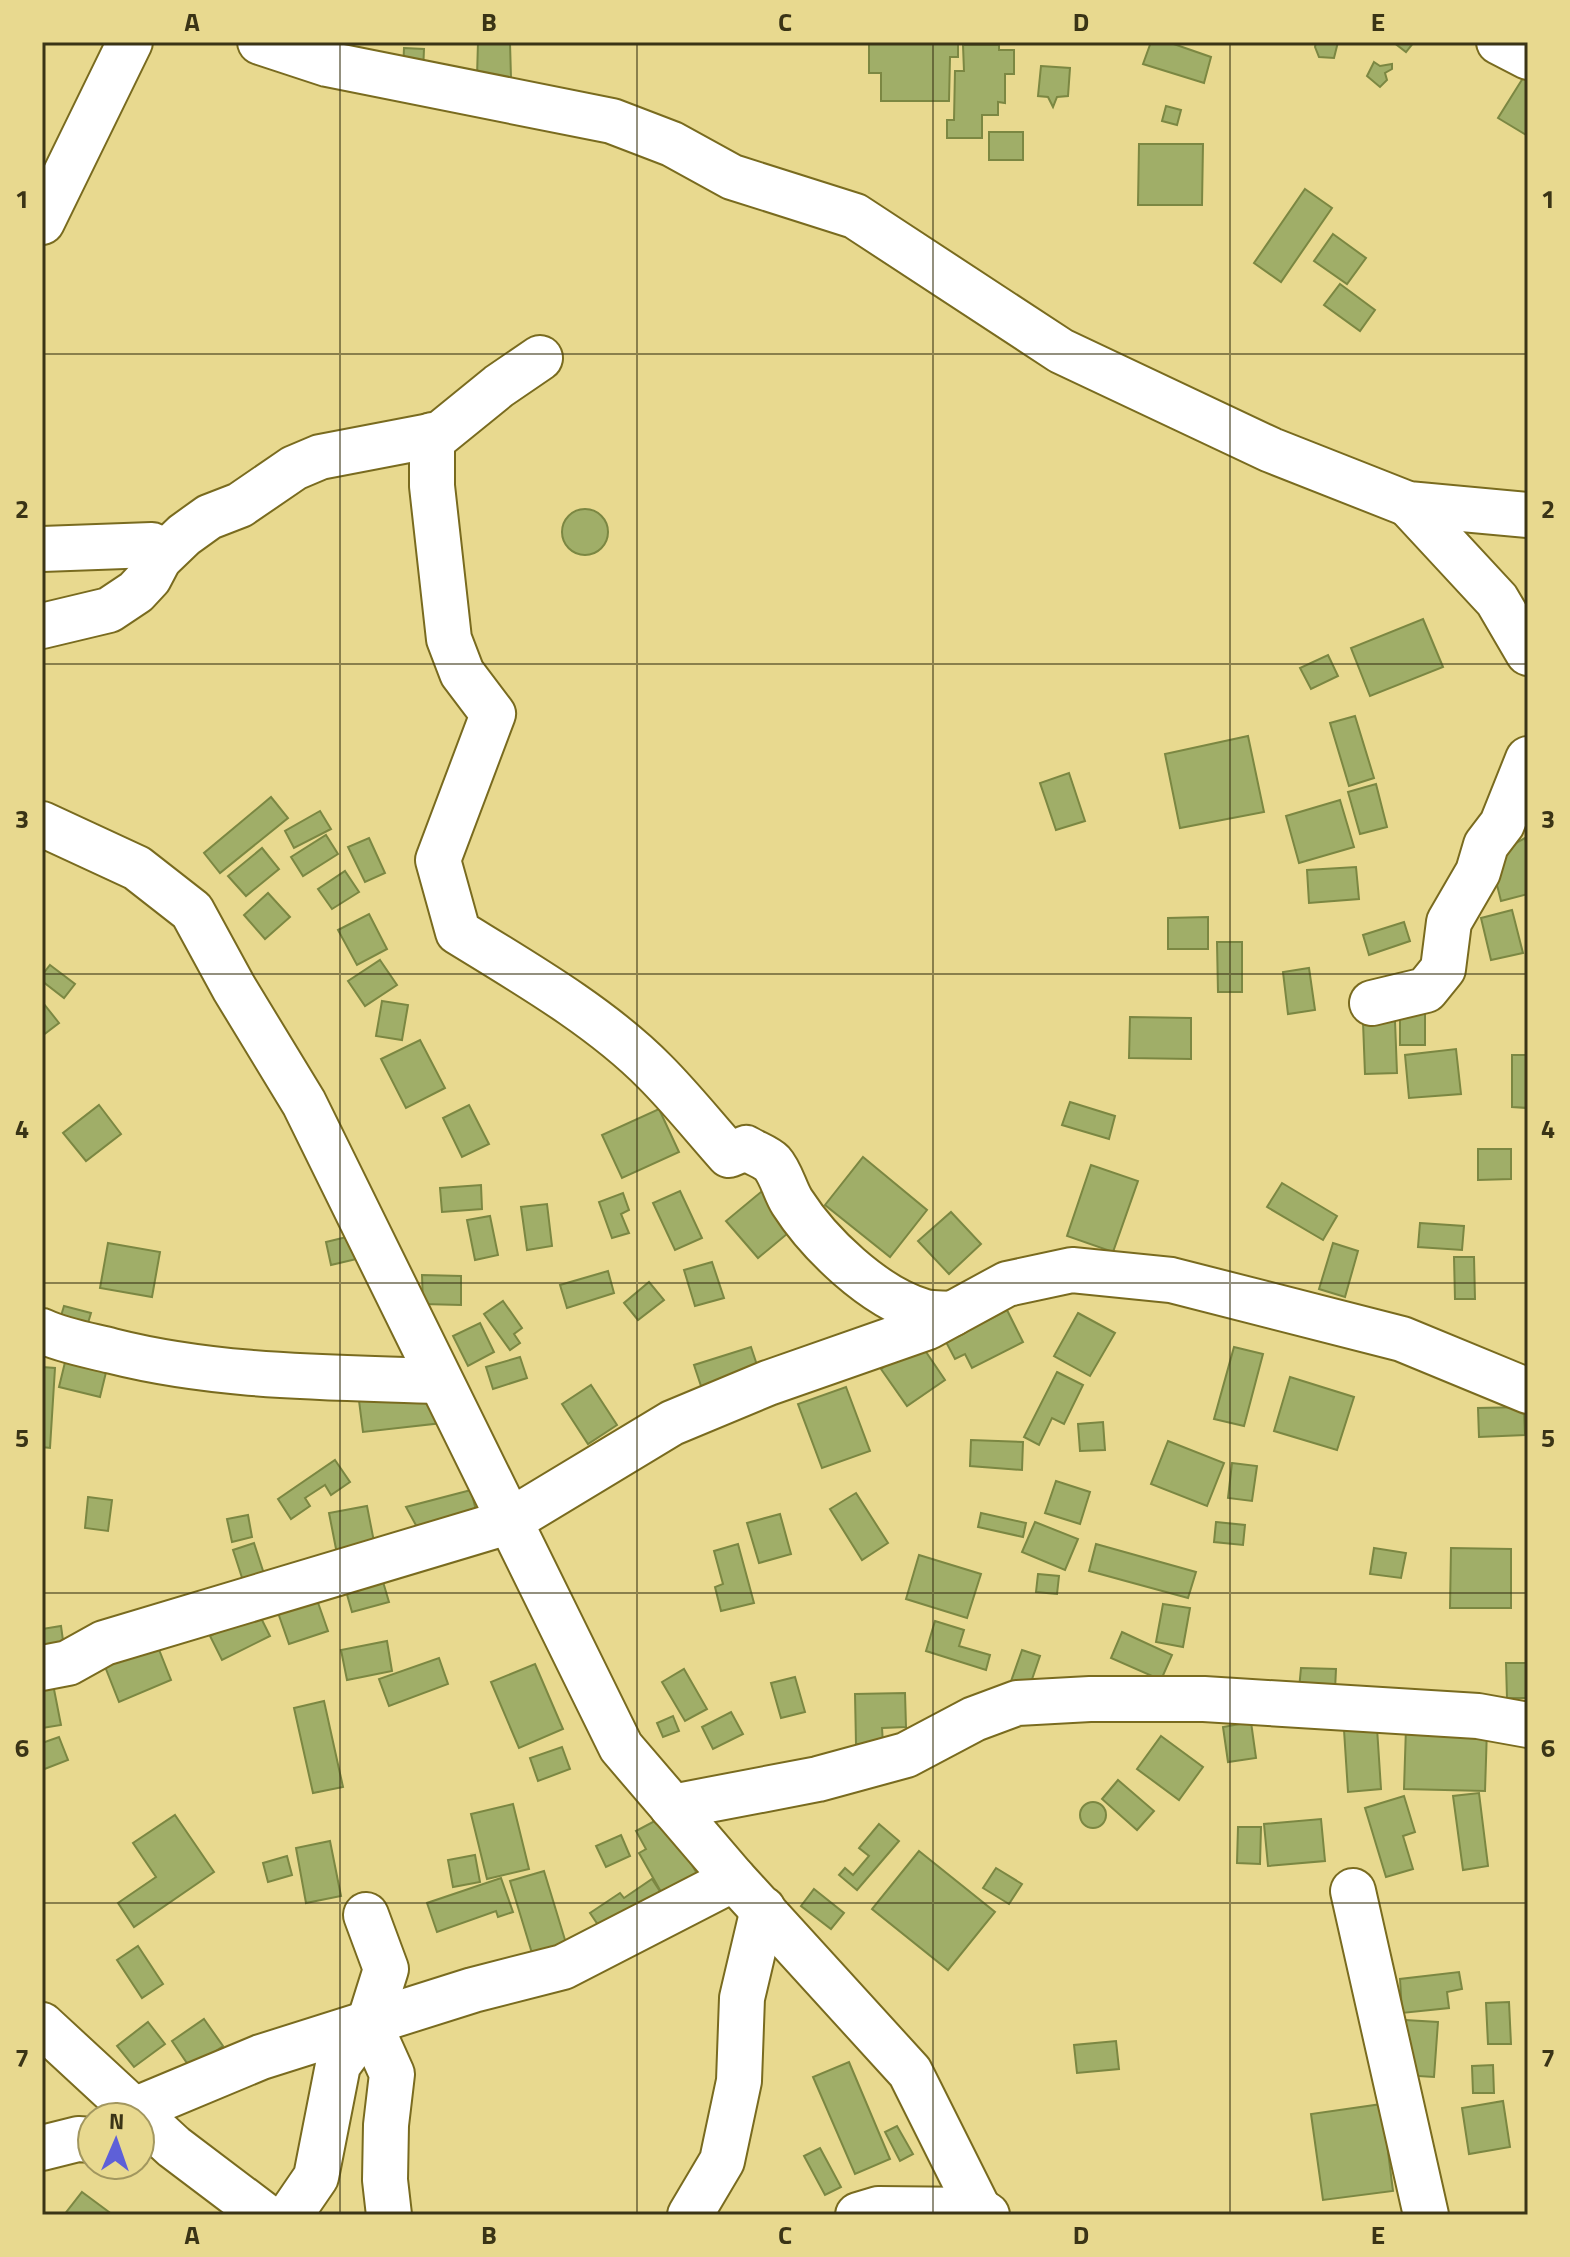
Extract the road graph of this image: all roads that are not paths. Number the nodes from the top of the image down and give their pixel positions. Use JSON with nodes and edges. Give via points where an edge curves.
{"nodes":[{"id":1,"x":130,"y":42,"type":"edge"},
{"id":2,"x":260,"y":42,"type":"edge"},
{"id":3,"x":1499,"y":42,"type":"edge"},
{"id":4,"x":1528,"y":57,"type":"edge"},
{"id":5,"x":42,"y":222,"type":"edge"},
{"id":6,"x":540,"y":358,"type":"dead end"},
{"id":7,"x":432,"y":435,"type":"junction"},
{"id":8,"x":1408,"y":504,"type":"junction"},
{"id":9,"x":1528,"y":515,"type":"edge"},
{"id":10,"x":42,"y":549,"type":"edge"},
{"id":11,"x":159,"y":559,"type":"junction"},
{"id":12,"x":42,"y":626,"type":"edge"},
{"id":13,"x":1528,"y":653,"type":"edge"},
{"id":14,"x":1528,"y":759,"type":"edge"},
{"id":15,"x":42,"y":824,"type":"edge"},
{"id":16,"x":1372,"y":1003,"type":"dead end"},
{"id":17,"x":952,"y":1314,"type":"junction"},
{"id":18,"x":42,"y":1331,"type":"edge"},
{"id":19,"x":439,"y":1381,"type":"junction"},
{"id":20,"x":1527,"y":1393,"type":"edge"},
{"id":21,"x":508,"y":1522,"type":"junction"},
{"id":22,"x":42,"y":1668,"type":"edge"},
{"id":23,"x":1528,"y":1725,"type":"edge"},
{"id":24,"x":672,"y":1807,"type":"junction"},
{"id":25,"x":1353,"y":1891,"type":"dead end"},
{"id":26,"x":748,"y":1894,"type":"junction"},
{"id":27,"x":366,"y":1915,"type":"dead end"},
{"id":28,"x":369,"y":2023,"type":"junction"},
{"id":29,"x":42,"y":2025,"type":"edge"},
{"id":30,"x":117,"y":2101,"type":"edge"},
{"id":31,"x":156,"y":2129,"type":"edge"},
{"id":32,"x":156,"y":2139,"type":"edge"},
{"id":33,"x":76,"y":2140,"type":"edge"},
{"id":34,"x":42,"y":2148,"type":"edge"},
{"id":35,"x":983,"y":2212,"type":"edge"},
{"id":36,"x":264,"y":2215,"type":"edge"},
{"id":37,"x":290,"y":2215,"type":"edge"},
{"id":38,"x":389,"y":2215,"type":"edge"},
{"id":39,"x":690,"y":2215,"type":"edge"},
{"id":40,"x":858,"y":2215,"type":"edge"},
{"id":41,"x":1426,"y":2215,"type":"edge"}],
"edges":[{"from":1,"to":5,"type":"street"},
{"from":2,"to":8,"type":"street","via":[[327,64],[612,121],[672,144],[732,177],[855,216],[1061,351],[1271,450]]},
{"from":3,"to":4,"type":"street"},
{"from":6,"to":7,"type":"street"},
{"from":7,"to":11,"type":"street","via":[[320,457],[294,468],[240,505],[209,517]]},
{"from":7,"to":17,"type":"street","via":[[432,486],[449,639],[462,673],[493,714],[438,860],[458,932],[626,1046],[729,1155],[746,1148],[773,1164],[811,1228],[861,1276],[923,1312]]},
{"from":8,"to":9,"type":"street"},
{"from":8,"to":13,"type":"street","via":[[1497,600]]},
{"from":10,"to":11,"type":"street","via":[[152,545]]},
{"from":11,"to":12,"type":"street","via":[[136,592],[109,610]]},
{"from":14,"to":16,"type":"street","via":[[1502,824],[1486,845],[1478,872],[1449,922],[1443,969],[1426,990]]},
{"from":15,"to":19,"type":"street","via":[[137,868],[192,911],[304,1103]]},
{"from":17,"to":20,"type":"street","via":[[1007,1284],[1072,1270],[1171,1280],[1402,1339]]},
{"from":17,"to":21,"type":"street","via":[[672,1423]]},
{"from":18,"to":19,"type":"street","via":[[168,1364],[250,1374]]},
{"from":19,"to":21,"type":"street"},
{"from":21,"to":22,"type":"street","via":[[104,1643],[68,1663]]},
{"from":21,"to":24,"type":"street","via":[[621,1747]]},
{"from":23,"to":24,"type":"street","via":[[1478,1716],[1204,1699],[1017,1703],[906,1755],[818,1779]]},
{"from":24,"to":26,"type":"street"},
{"from":25,"to":41,"type":"street"},
{"from":26,"to":28,"type":"street","via":[[563,1967]]},
{"from":26,"to":35,"type":"street","via":[[910,2072]]},
{"from":26,"to":39,"type":"street","via":[[739,2081],[722,2161]]},
{"from":27,"to":28,"type":"street","via":[[386,1969]]},
{"from":28,"to":31,"type":"street","via":[[261,2057]]},
{"from":28,"to":37,"type":"street","via":[[338,2065],[316,2177]]},
{"from":28,"to":38,"type":"street","via":[[392,2074],[385,2166]]},
{"from":29,"to":30,"type":"street"},
{"from":32,"to":36,"type":"street"},
{"from":33,"to":34,"type":"street"},
{"from":35,"to":40,"type":"street","via":[[878,2209]]}]}
